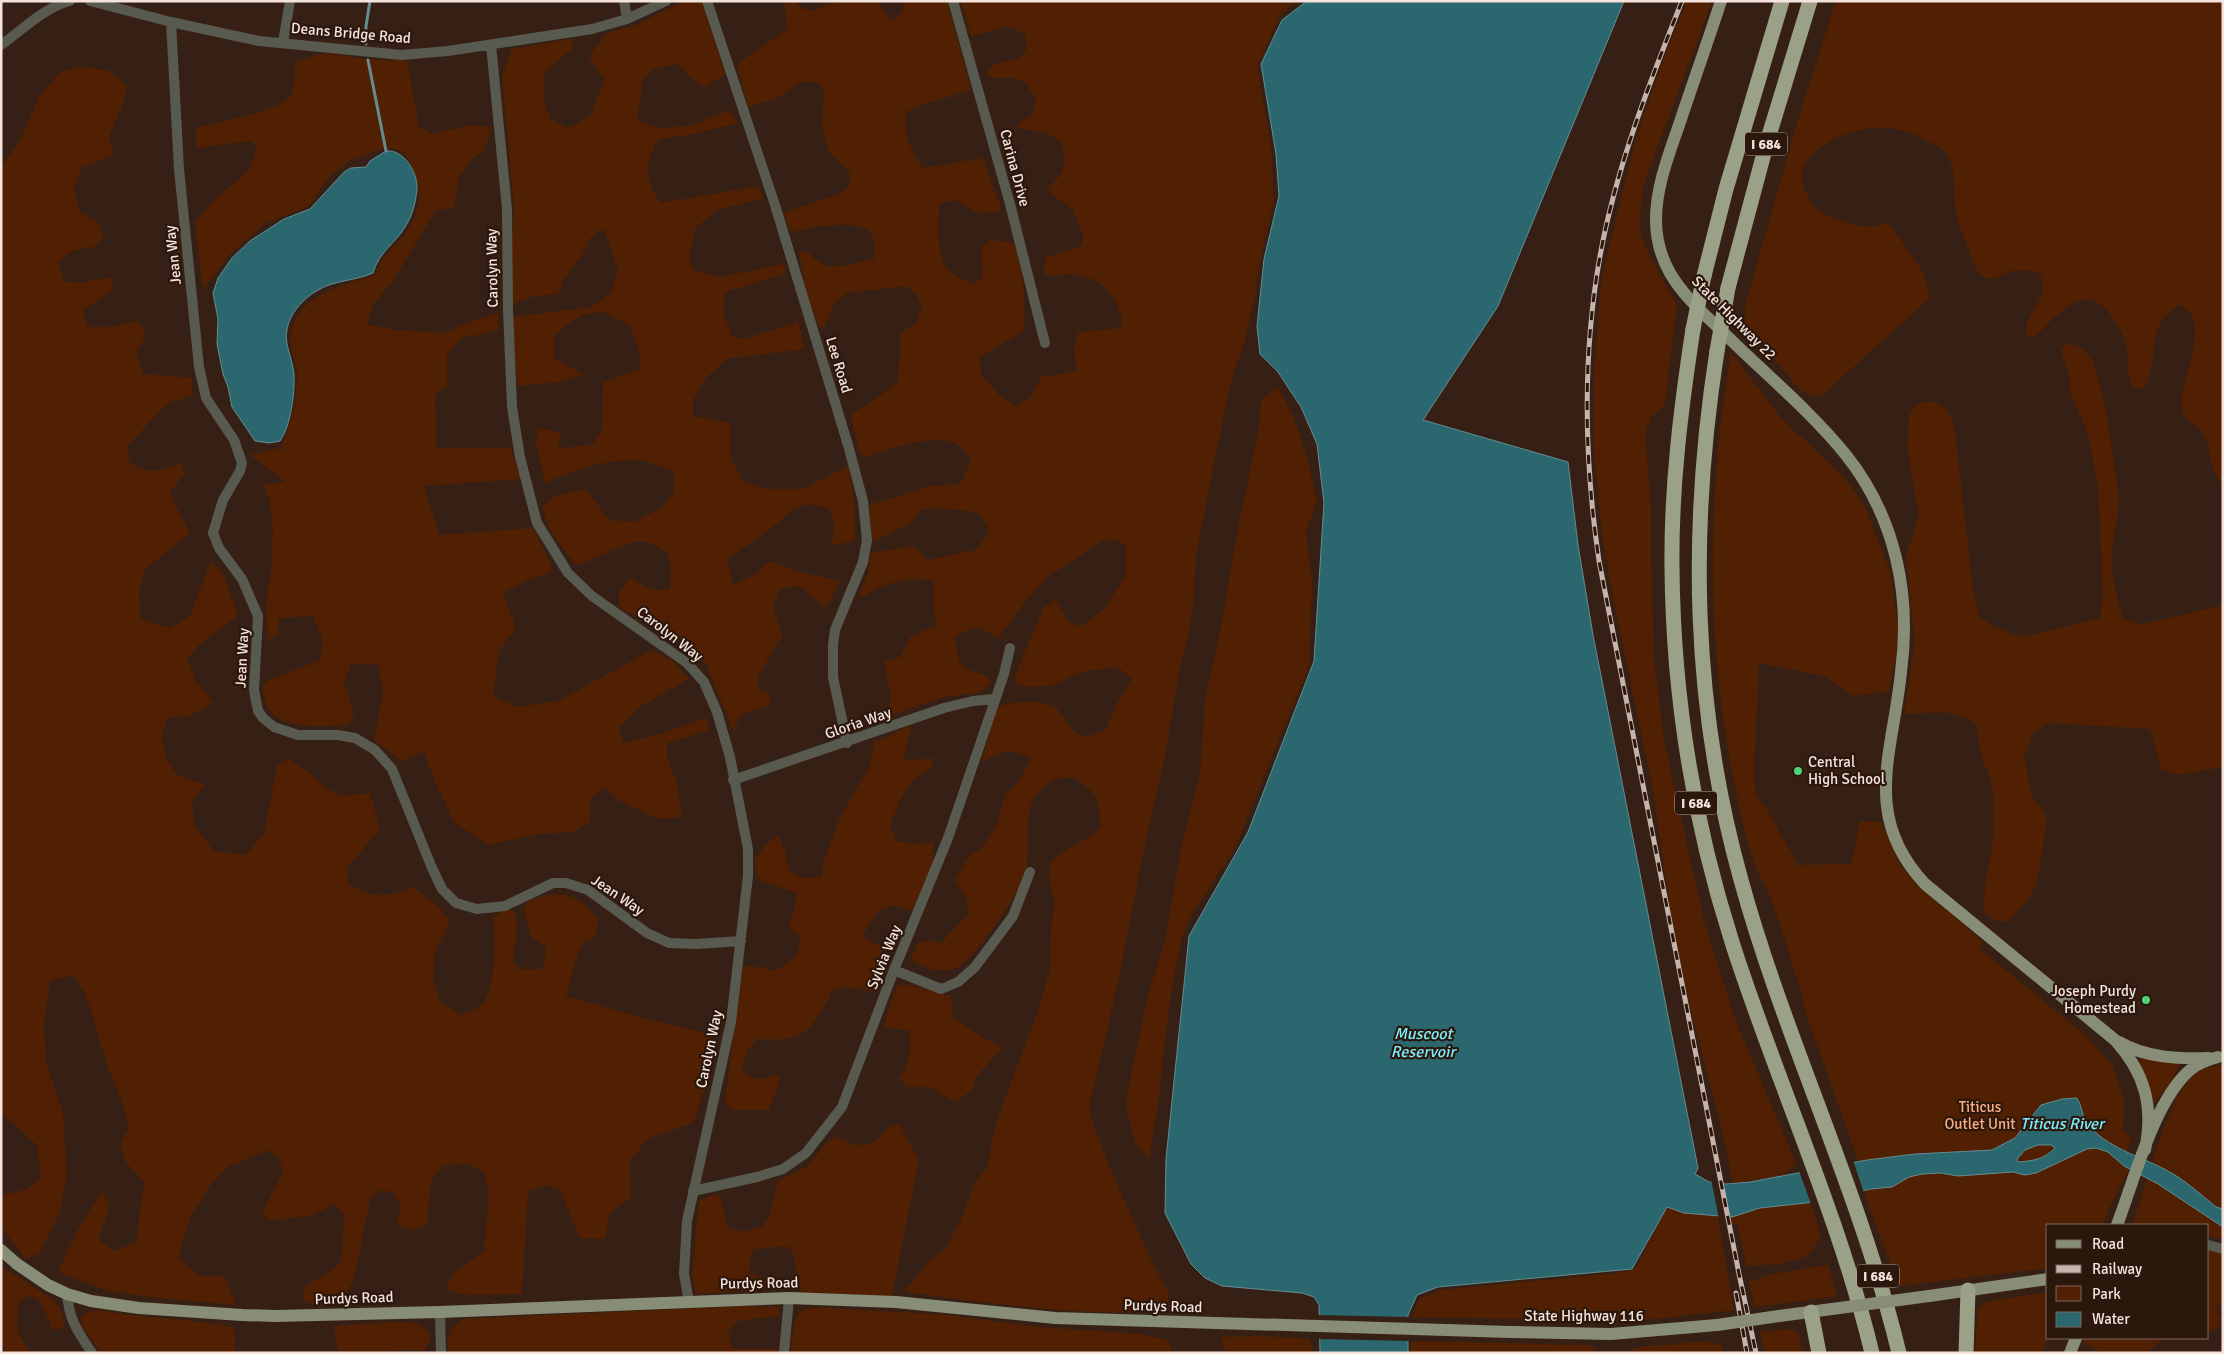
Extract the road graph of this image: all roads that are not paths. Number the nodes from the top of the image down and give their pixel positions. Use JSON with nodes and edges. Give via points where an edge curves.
{"nodes":[{"id":1,"x":70,"y":1,"type":"edge"},
{"id":2,"x":90,"y":1,"type":"edge"},
{"id":3,"x":290,"y":1,"type":"edge"},
{"id":4,"x":624,"y":1,"type":"edge"},
{"id":5,"x":666,"y":1,"type":"edge"},
{"id":6,"x":707,"y":1,"type":"edge"},
{"id":7,"x":953,"y":1,"type":"edge"},
{"id":8,"x":1721,"y":1,"type":"edge"},
{"id":9,"x":1782,"y":1,"type":"edge"},
{"id":10,"x":1810,"y":1,"type":"edge"},
{"id":11,"x":627,"y":19,"type":"junction"},
{"id":12,"x":171,"y":22,"type":"junction"},
{"id":13,"x":283,"y":42,"type":"junction"},
{"id":14,"x":1,"y":45,"type":"edge"},
{"id":15,"x":491,"y":45,"type":"junction"},
{"id":16,"x":1046,"y":343,"type":"dead end"},
{"id":17,"x":1010,"y":648,"type":"dead end"},
{"id":18,"x":994,"y":699,"type":"junction"},
{"id":19,"x":847,"y":743,"type":"junction"},
{"id":20,"x":733,"y":780,"type":"junction"},
{"id":21,"x":1030,"y":872,"type":"dead end"},
{"id":22,"x":741,"y":941,"type":"junction"},
{"id":23,"x":894,"y":970,"type":"junction"},
{"id":24,"x":2115,"y":1040,"type":"junction"},
{"id":25,"x":2220,"y":1057,"type":"edge"},
{"id":26,"x":2145,"y":1150,"type":"junction"},
{"id":27,"x":693,"y":1191,"type":"junction"},
{"id":28,"x":2117,"y":1224,"type":"edge"},
{"id":29,"x":2209,"y":1244,"type":"edge"},
{"id":30,"x":2223,"y":1249,"type":"edge"},
{"id":31,"x":1,"y":1250,"type":"edge"},
{"id":32,"x":2046,"y":1279,"type":"edge"},
{"id":33,"x":1968,"y":1290,"type":"junction"},
{"id":34,"x":67,"y":1294,"type":"junction"},
{"id":35,"x":789,"y":1298,"type":"junction"},
{"id":36,"x":689,"y":1302,"type":"junction"},
{"id":37,"x":440,"y":1312,"type":"junction"},
{"id":38,"x":1811,"y":1312,"type":"junction"},
{"id":39,"x":1451,"y":1330,"type":"joint"},
{"id":40,"x":2076,"y":1339,"type":"edge"},
{"id":41,"x":92,"y":1353,"type":"edge"},
{"id":42,"x":441,"y":1353,"type":"edge"},
{"id":43,"x":784,"y":1353,"type":"edge"},
{"id":44,"x":1819,"y":1353,"type":"edge"},
{"id":45,"x":1872,"y":1353,"type":"edge"},
{"id":46,"x":1899,"y":1353,"type":"edge"},
{"id":47,"x":1966,"y":1353,"type":"edge"},
{"id":48,"x":2070,"y":1353,"type":"edge"}],
"edges":[{"from":1,"to":14,"type":"street","via":[[48,11]]},
{"from":2,"to":12,"type":"street","name":"Deans Bridge Road"},
{"from":3,"to":13,"type":"street"},
{"from":4,"to":11,"type":"street"},
{"from":5,"to":11,"type":"street","name":"Deans Bridge Road"},
{"from":6,"to":19,"type":"street","name":"Lee Road","via":[[775,205],[863,501],[867,540],[863,562],[835,630],[833,645],[833,677]]},
{"from":7,"to":16,"type":"street","name":"Carina Drive"},
{"from":8,"to":24,"type":"main road","name":"State Highway 22","via":[[1661,182],[1656,217],[1659,247],[1671,274],[1693,303],[1848,457],[1869,490],[1890,538],[1904,617],[1901,673],[1885,801],[1898,848],[1925,884]]},
{"from":9,"to":45,"type":"highway","number":"I 684","bridge":true,"via":[[1717,222],[1693,329],[1677,455],[1673,619],[1683,727],[1703,834],[1731,940],[1827,1206]]},
{"from":10,"to":46,"type":"highway","number":"I 684","bridge":true,"via":[[1767,142],[1728,288],[1703,457],[1698,556],[1700,627],[1708,724],[1741,880],[1877,1272]]},
{"from":11,"to":15,"type":"street","name":"Deans Bridge Road","via":[[592,29]]},
{"from":12,"to":13,"type":"street","name":"Deans Bridge Road","via":[[259,41]]},
{"from":12,"to":22,"type":"street","name":"Jean Way","via":[[179,169],[198,367],[206,398],[234,440],[242,463],[224,500],[213,534],[219,548],[242,579],[258,616],[254,690],[258,711],[274,727],[298,735],[355,738],[375,750],[392,769],[442,889],[456,903],[477,909],[505,906],[550,884],[566,882],[588,890],[647,933],[669,943]]},
{"from":13,"to":15,"type":"street","name":"Deans Bridge Road","via":[[402,55]]},
{"from":15,"to":20,"type":"street","name":"Carolyn Way","via":[[507,209],[512,406],[520,457],[537,523],[568,573],[592,596],[687,663],[704,682],[717,712]]},
{"from":17,"to":18,"type":"street","name":"Sylvia Way"},
{"from":18,"to":19,"type":"street","name":"Gloria Way","via":[[944,708]]},
{"from":18,"to":23,"type":"street","name":"Sylvia Way","via":[[948,838]]},
{"from":19,"to":20,"type":"street","name":"Gloria Way"},
{"from":20,"to":22,"type":"street","name":"Carolyn Way","via":[[748,849]]},
{"from":21,"to":23,"type":"street","via":[[1013,916],[975,967],[958,982],[941,989]]},
{"from":22,"to":27,"type":"street","name":"Carolyn Way","via":[[731,1022]]},
{"from":23,"to":27,"type":"street","name":"Sylvia Way","via":[[842,1107],[806,1153],[783,1169]]},
{"from":24,"to":25,"type":"main road","via":[[2160,1056]]},
{"from":24,"to":26,"type":"main road","via":[[2134,1064],[2145,1090],[2149,1118]]},
{"from":25,"to":26,"type":"main road","via":[[2203,1062],[2181,1080],[2161,1112]]},
{"from":26,"to":28,"type":"main road"},
{"from":27,"to":36,"type":"street","name":"Carolyn Way","via":[[687,1221],[684,1274]]},
{"from":29,"to":30,"type":"street"},
{"from":31,"to":34,"type":"main road","via":[[32,1276]]},
{"from":32,"to":33,"type":"main road"},
{"from":33,"to":38,"type":"main road","name":"State Highway 116","bridge":true},
{"from":33,"to":47,"type":"highway"},
{"from":34,"to":37,"type":"main road","name":"Purdys Road","via":[[114,1305],[242,1315]]},
{"from":34,"to":41,"type":"street","via":[[72,1320]]},
{"from":35,"to":36,"type":"main road","name":"Purdys Road"},
{"from":35,"to":39,"type":"main road","name":"Purdys Road","via":[[903,1302],[1055,1318]]},
{"from":35,"to":43,"type":"street"},
{"from":36,"to":37,"type":"main road","name":"Purdys Road"},
{"from":37,"to":42,"type":"street"},
{"from":38,"to":39,"type":"main road","name":"State Highway 116","bridge":true,"via":[[1717,1325],[1611,1334]]},
{"from":38,"to":44,"type":"highway"},
{"from":40,"to":48,"type":"main road"}]}
